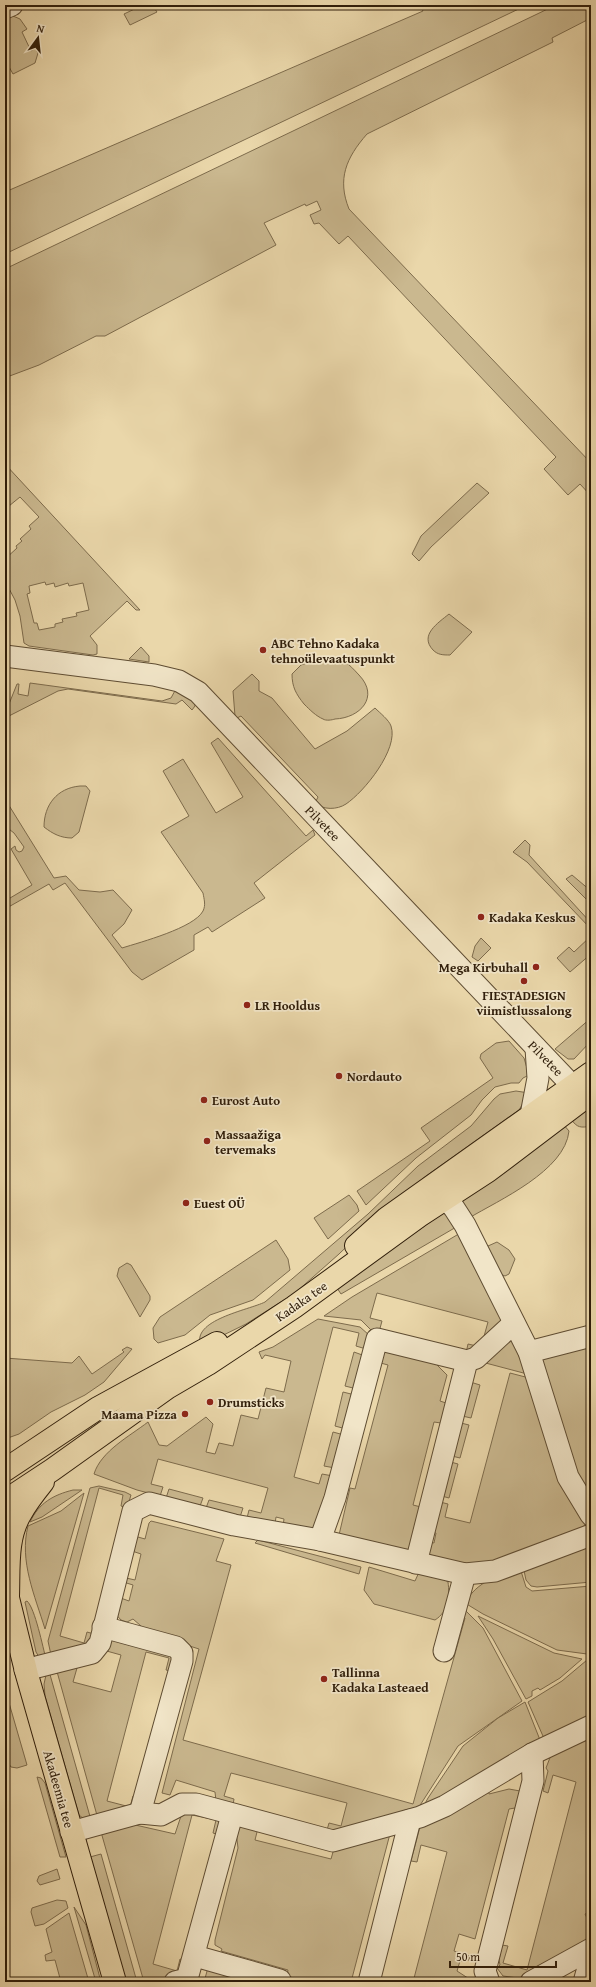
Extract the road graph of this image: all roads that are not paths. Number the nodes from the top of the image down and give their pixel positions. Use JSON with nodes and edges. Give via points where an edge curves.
{"nodes":[{"id":1,"x":12,"y":5,"type":"edge"},
{"id":2,"x":5,"y":8,"type":"edge"},
{"id":3,"x":5,"y":656,"type":"edge"},
{"id":4,"x":536,"y":1048,"type":"junction"},
{"id":5,"x":591,"y":1073,"type":"edge"},
{"id":6,"x":582,"y":1093,"type":"edge"},
{"id":7,"x":531,"y":1115,"type":"junction"},
{"id":8,"x":443,"y":1189,"type":"junction"},
{"id":9,"x":514,"y":1323,"type":"junction"},
{"id":10,"x":591,"y":1336,"type":"edge"},
{"id":11,"x":529,"y":1352,"type":"junction"},
{"id":12,"x":467,"y":1361,"type":"junction"},
{"id":13,"x":43,"y":1446,"type":"junction"},
{"id":14,"x":5,"y":1454,"type":"edge"},
{"id":15,"x":5,"y":1470,"type":"edge"},
{"id":16,"x":52,"y":1470,"type":"junction"},
{"id":17,"x":5,"y":1501,"type":"edge"},
{"id":18,"x":591,"y":1515,"type":"edge"},
{"id":19,"x":591,"y":1535,"type":"edge"},
{"id":20,"x":320,"y":1540,"type":"junction"},
{"id":21,"x":416,"y":1563,"type":"junction"},
{"id":22,"x":465,"y":1574,"type":"junction"},
{"id":23,"x":6,"y":1591,"type":"edge"},
{"id":24,"x":103,"y":1627,"type":"junction"},
{"id":25,"x":444,"y":1651,"type":"dead end"},
{"id":26,"x":25,"y":1670,"type":"junction"},
{"id":27,"x":591,"y":1726,"type":"edge"},
{"id":28,"x":532,"y":1754,"type":"junction"},
{"id":29,"x":140,"y":1813,"type":"junction"},
{"id":30,"x":232,"y":1815,"type":"junction"},
{"id":31,"x":410,"y":1820,"type":"junction"},
{"id":32,"x":71,"y":1832,"type":"junction"},
{"id":33,"x":591,"y":1949,"type":"edge"},
{"id":34,"x":195,"y":1956,"type":"junction"},
{"id":35,"x":591,"y":1957,"type":"edge"},
{"id":36,"x":115,"y":1982,"type":"edge"},
{"id":37,"x":175,"y":1982,"type":"edge"},
{"id":38,"x":279,"y":1982,"type":"edge"},
{"id":39,"x":369,"y":1982,"type":"edge"},
{"id":40,"x":489,"y":1982,"type":"edge"},
{"id":41,"x":531,"y":1982,"type":"edge"},
{"id":42,"x":584,"y":1982,"type":"edge"}],
"edges":[{"from":1,"to":2,"type":"street"},
{"from":3,"to":4,"type":"street","name":"Pilvetee","via":[[154,675],[178,680],[193,688]]},
{"from":4,"to":6,"type":"street","name":"Pilvetee"},
{"from":4,"to":7,"type":"street","via":[[538,1078]]},
{"from":5,"to":6,"type":"main road","name":"Kadaka tee"},
{"from":6,"to":7,"type":"main road","name":"Kadaka tee"},
{"from":6,"to":8,"type":"main road","name":"Kadaka tee","via":[[488,1171]]},
{"from":7,"to":8,"type":"main road","name":"Kadaka tee"},
{"from":8,"to":9,"type":"street","via":[[465,1225]]},
{"from":8,"to":13,"type":"main road","name":"Kadaka tee","via":[[388,1218],[310,1286],[281,1307],[98,1408]]},
{"from":8,"to":16,"type":"main road","name":"Kadaka tee","via":[[419,1216],[294,1307],[167,1388]]},
{"from":9,"to":11,"type":"street"},
{"from":9,"to":12,"type":"street","via":[[476,1358]]},
{"from":10,"to":11,"type":"street"},
{"from":11,"to":18,"type":"street","via":[[568,1477]]},
{"from":12,"to":20,"type":"street","via":[[377,1339],[335,1498]]},
{"from":12,"to":21,"type":"street"},
{"from":13,"to":14,"type":"main road"},
{"from":13,"to":15,"type":"main road","name":"Kadaka tee"},
{"from":16,"to":17,"type":"main road","name":"Kadaka tee"},
{"from":16,"to":23,"type":"main road","name":"Akadeemia tee","via":[[20,1513],[14,1528],[10,1541]]},
{"from":19,"to":22,"type":"street","via":[[495,1571]]},
{"from":20,"to":21,"type":"street"},
{"from":20,"to":24,"type":"street","via":[[234,1524],[149,1503],[133,1511]]},
{"from":21,"to":22,"type":"street"},
{"from":22,"to":25,"type":"street"},
{"from":23,"to":26,"type":"main road","name":"Akadeemia tee"},
{"from":24,"to":26,"type":"street","via":[[100,1643],[92,1654]]},
{"from":24,"to":29,"type":"street","via":[[176,1647],[182,1653],[182,1661]]},
{"from":26,"to":32,"type":"main road","name":"Akadeemia tee"},
{"from":27,"to":28,"type":"street"},
{"from":28,"to":31,"type":"street","via":[[445,1806]]},
{"from":28,"to":40,"type":"street","via":[[533,1780],[484,1971]]},
{"from":29,"to":30,"type":"street","via":[[161,1814],[182,1804],[196,1804]]},
{"from":29,"to":32,"type":"street"},
{"from":30,"to":31,"type":"street","via":[[333,1841]]},
{"from":30,"to":34,"type":"street"},
{"from":31,"to":39,"type":"street"},
{"from":32,"to":36,"type":"main road","name":"Akadeemia tee"},
{"from":33,"to":41,"type":"street"},
{"from":34,"to":37,"type":"street","via":[[187,1979]]},
{"from":34,"to":38,"type":"street","via":[[280,1980]]},
{"from":35,"to":42,"type":"street"}]}
